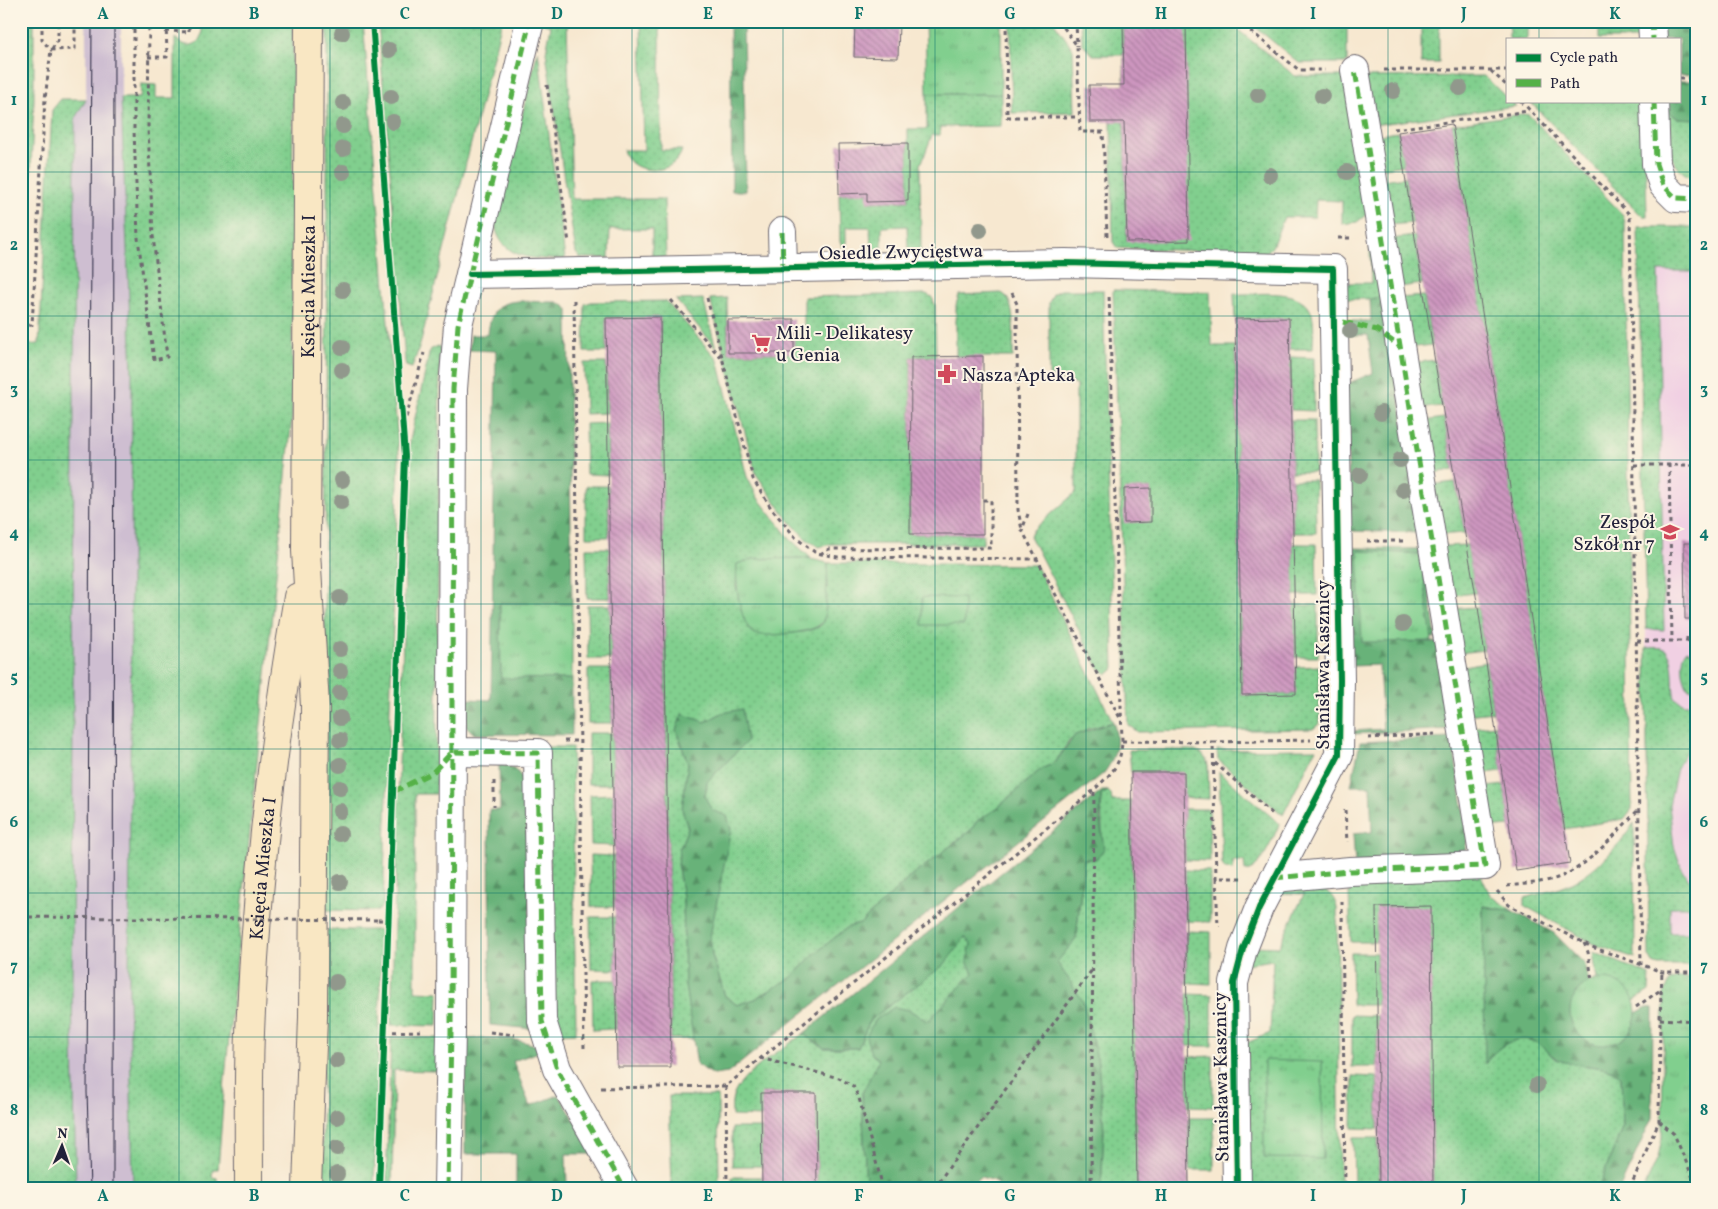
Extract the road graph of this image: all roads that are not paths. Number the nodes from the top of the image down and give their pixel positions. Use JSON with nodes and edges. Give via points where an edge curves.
{"nodes":[{"id":1,"x":309,"y":21,"type":"edge"},
{"id":2,"x":530,"y":21,"type":"edge"},
{"id":3,"x":1652,"y":21,"type":"edge"},
{"id":4,"x":1653,"y":38,"type":"edge"},
{"id":5,"x":1355,"y":70,"type":"dead end"},
{"id":6,"x":1654,"y":102,"type":"edge"},
{"id":7,"x":1697,"y":199,"type":"edge"},
{"id":8,"x":782,"y":232,"type":"dead end"},
{"id":9,"x":783,"y":268,"type":"junction"},
{"id":10,"x":1333,"y":269,"type":"joint"},
{"id":11,"x":470,"y":274,"type":"junction"},
{"id":12,"x":306,"y":551,"type":"junction"},
{"id":13,"x":452,"y":752,"type":"junction"},
{"id":14,"x":1274,"y":878,"type":"junction"},
{"id":15,"x":249,"y":1188,"type":"edge"},
{"id":16,"x":307,"y":1188,"type":"edge"},
{"id":17,"x":448,"y":1188,"type":"edge"},
{"id":18,"x":624,"y":1188,"type":"edge"},
{"id":19,"x":1236,"y":1188,"type":"edge"}],
"edges":[{"from":1,"to":12,"type":"street","name":"Księcia Mieszka I"},
{"from":2,"to":11,"type":"street"},
{"from":3,"to":4,"type":"street"},
{"from":5,"to":14,"type":"street","via":[[1484,866],[1350,871]]},
{"from":6,"to":7,"type":"street","via":[[1656,164],[1663,185],[1676,198]]},
{"from":8,"to":9,"type":"street"},
{"from":9,"to":10,"type":"street","name":"Osiedle Zwycięstwa","via":[[1108,263]]},
{"from":9,"to":11,"type":"street","name":"Osiedle Zwycięstwa"},
{"from":10,"to":14,"type":"street","name":"Stanisława Kasznicy","via":[[1339,755]]},
{"from":11,"to":13,"type":"street","via":[[458,325],[453,389]]},
{"from":12,"to":15,"type":"street","name":"Księcia Mieszka I","via":[[279,704],[260,875],[250,1035]]},
{"from":12,"to":16,"type":"street","name":"Księcia Mieszka I","via":[[315,706],[313,1017]]},
{"from":13,"to":17,"type":"street"},
{"from":13,"to":18,"type":"street","via":[[538,753],[542,1021],[557,1069]]},
{"from":14,"to":19,"type":"street","name":"Stanisława Kasznicy","via":[[1243,949],[1234,983]]}]}
